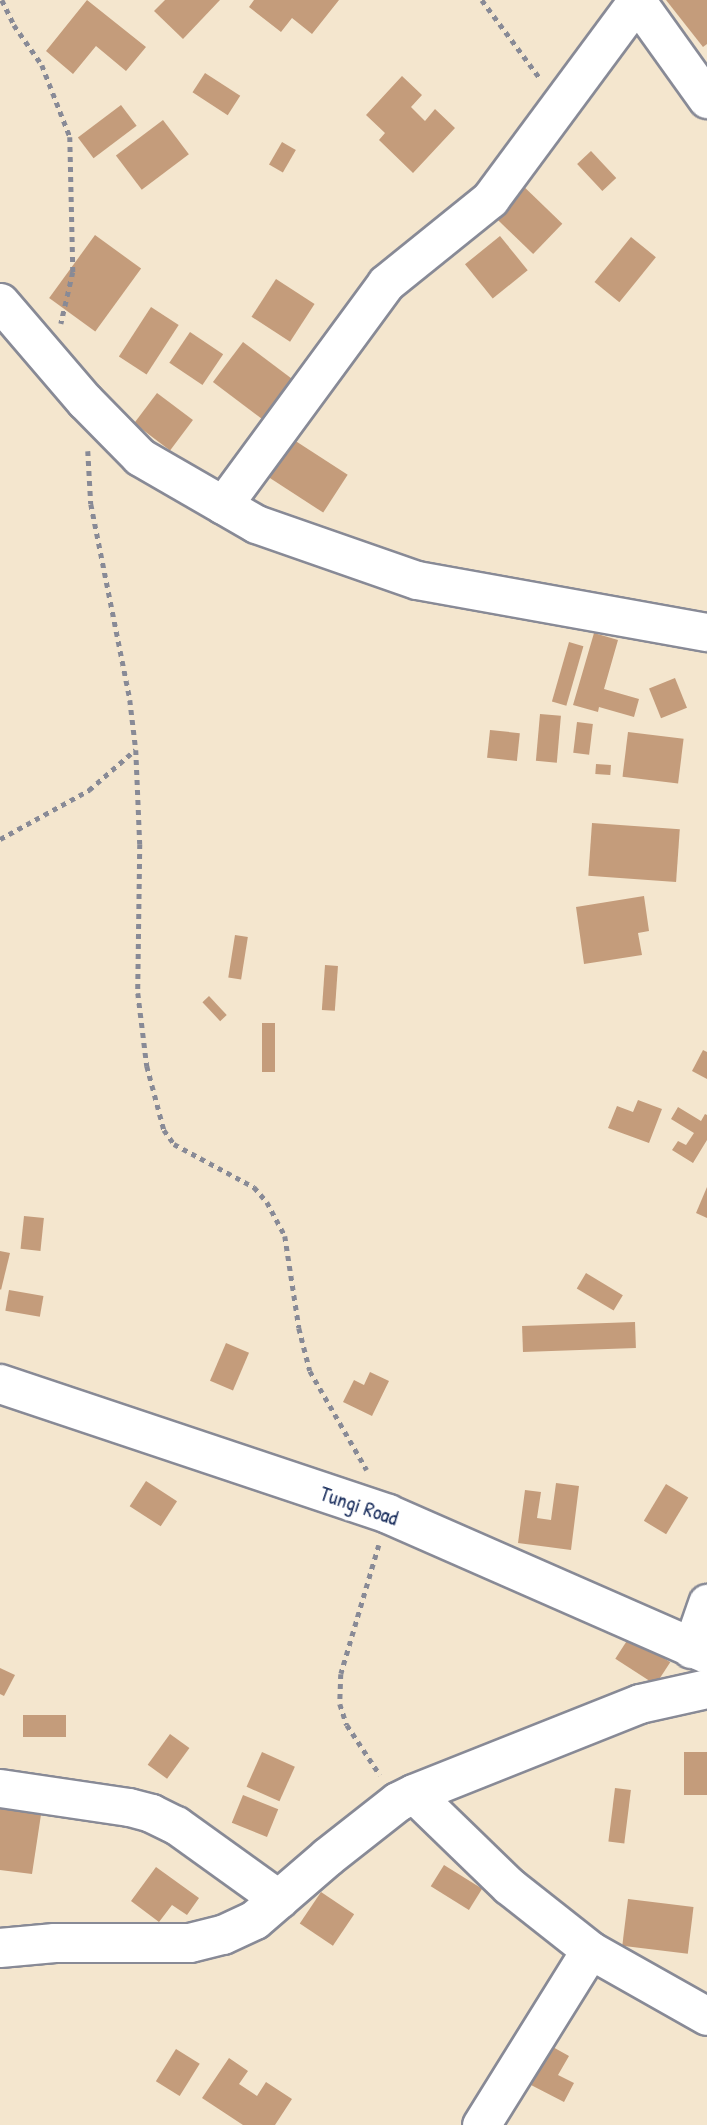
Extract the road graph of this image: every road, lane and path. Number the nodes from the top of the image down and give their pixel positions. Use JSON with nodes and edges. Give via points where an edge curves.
{"nodes":[{"id":1,"x":2,"y":0,"type":"edge"},
{"id":2,"x":482,"y":0,"type":"edge"},
{"id":3,"x":636,"y":0,"type":"edge"},
{"id":4,"x":707,"y":99,"type":"edge"},
{"id":5,"x":561,"y":106,"type":"junction"},
{"id":6,"x":0,"y":302,"type":"edge"},
{"id":7,"x":52,"y":363,"type":"junction"},
{"id":8,"x":85,"y":401,"type":"junction"},
{"id":9,"x":223,"y":505,"type":"junction"},
{"id":10,"x":707,"y":632,"type":"edge"},
{"id":11,"x":136,"y":750,"type":"junction"},
{"id":12,"x":0,"y":839,"type":"edge"},
{"id":13,"x":0,"y":1384,"type":"edge"},
{"id":14,"x":369,"y":1472,"type":"dead end"},
{"id":15,"x":388,"y":1514,"type":"junction"},
{"id":16,"x":707,"y":1603,"type":"edge"},
{"id":17,"x":699,"y":1651,"type":"edge"},
{"id":18,"x":707,"y":1689,"type":"edge"},
{"id":19,"x":0,"y":1788,"type":"edge"},
{"id":20,"x":406,"y":1798,"type":"junction"},
{"id":21,"x":279,"y":1899,"type":"junction"},
{"id":22,"x":0,"y":1948,"type":"edge"},
{"id":23,"x":590,"y":1950,"type":"junction"},
{"id":24,"x":707,"y":2016,"type":"edge"},
{"id":25,"x":481,"y":2125,"type":"edge"}],
"edges":[{"from":1,"to":7,"type":"path","via":[[42,65],[70,137],[73,272]]},
{"from":2,"to":5,"type":"path"},
{"from":3,"to":4,"type":"street"},
{"from":3,"to":5,"type":"street"},
{"from":5,"to":9,"type":"street","via":[[490,199],[386,283]]},
{"from":6,"to":7,"type":"street"},
{"from":7,"to":8,"type":"street"},
{"from":8,"to":9,"type":"street","via":[[140,457]]},
{"from":8,"to":11,"type":"path","via":[[91,503]]},
{"from":9,"to":10,"type":"street","via":[[256,524],[417,580]]},
{"from":11,"to":12,"type":"path","via":[[89,790]]},
{"from":11,"to":14,"type":"path","via":[[138,993],[147,1066],[164,1130],[174,1144],[254,1187],[267,1202],[285,1236],[310,1371]]},
{"from":13,"to":15,"type":"street","name":"Tungi Road"},
{"from":15,"to":17,"type":"street","name":"Tungi Road"},
{"from":15,"to":20,"type":"path","via":[[341,1674],[340,1704],[347,1725]]},
{"from":16,"to":17,"type":"street"},
{"from":18,"to":20,"type":"street","via":[[640,1704]]},
{"from":19,"to":21,"type":"street","via":[[151,1813],[176,1825]]},
{"from":20,"to":21,"type":"street"},
{"from":20,"to":23,"type":"street"},
{"from":21,"to":22,"type":"street","via":[[255,1920],[190,1943],[55,1943]]},
{"from":23,"to":24,"type":"street"},
{"from":23,"to":25,"type":"street"}]}
